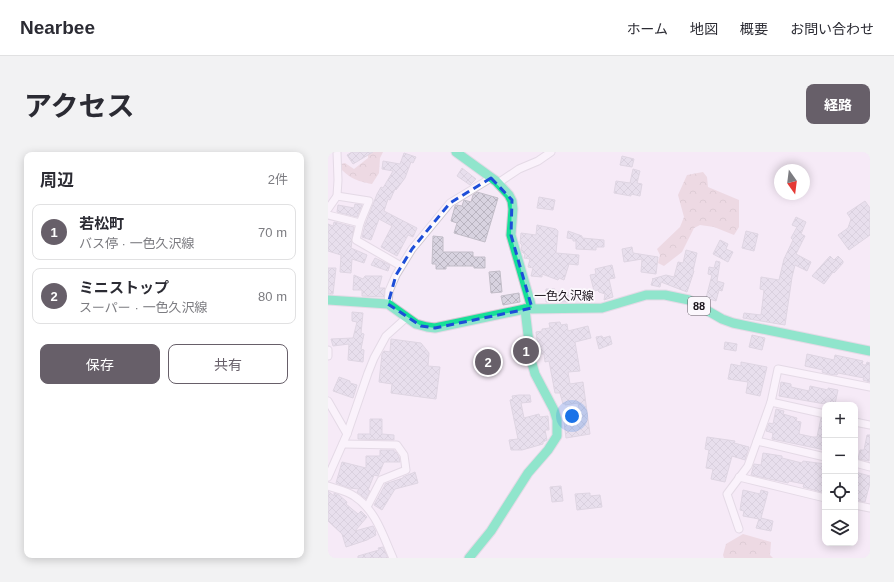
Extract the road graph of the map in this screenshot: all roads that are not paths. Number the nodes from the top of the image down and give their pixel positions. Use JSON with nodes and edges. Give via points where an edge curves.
{"nodes":[{"id":1,"x":337,"y":152,"type":"edge"},
{"id":2,"x":456,"y":152,"type":"edge"},
{"id":3,"x":551,"y":152,"type":"edge"},
{"id":4,"x":494,"y":180,"type":"junction"},
{"id":5,"x":337,"y":196,"type":"junction"},
{"id":6,"x":328,"y":210,"type":"edge"},
{"id":7,"x":328,"y":215,"type":"edge"},
{"id":8,"x":360,"y":223,"type":"junction"},
{"id":9,"x":401,"y":266,"type":"junction"},
{"id":10,"x":328,"y":300,"type":"edge"},
{"id":11,"x":388,"y":304,"type":"junction"},
{"id":12,"x":528,"y":308,"type":"junction"},
{"id":13,"x":406,"y":318,"type":"junction"},
{"id":14,"x":328,"y":350,"type":"edge"},
{"id":15,"x":870,"y":351,"type":"edge"},
{"id":16,"x":328,"y":356,"type":"edge"},
{"id":17,"x":870,"y":387,"type":"edge"},
{"id":18,"x":328,"y":401,"type":"edge"},
{"id":19,"x":771,"y":402,"type":"junction"},
{"id":20,"x":822,"y":413,"type":"edge"},
{"id":21,"x":858,"y":423,"type":"edge"},
{"id":22,"x":870,"y":425,"type":"edge"},
{"id":23,"x":347,"y":434,"type":"junction"},
{"id":24,"x":757,"y":441,"type":"junction"},
{"id":25,"x":343,"y":444,"type":"junction"},
{"id":26,"x":822,"y":456,"type":"edge"},
{"id":27,"x":858,"y":464,"type":"edge"},
{"id":28,"x":870,"y":467,"type":"edge"},
{"id":29,"x":328,"y":477,"type":"edge"},
{"id":30,"x":739,"y":477,"type":"junction"},
{"id":31,"x":328,"y":486,"type":"edge"},
{"id":32,"x":822,"y":497,"type":"edge"},
{"id":33,"x":858,"y":506,"type":"edge"},
{"id":34,"x":367,"y":507,"type":"junction"},
{"id":35,"x":870,"y":508,"type":"edge"},
{"id":36,"x":739,"y":529,"type":"dead end"},
{"id":37,"x":393,"y":558,"type":"edge"},
{"id":38,"x":470,"y":558,"type":"edge"}],
"edges":[{"from":1,"to":5,"type":"street"},
{"from":2,"to":4,"type":"main road"},
{"from":3,"to":4,"type":"street","via":[[538,161]]},
{"from":4,"to":9,"type":"street","via":[[450,203]]},
{"from":4,"to":12,"type":"main road","via":[[507,191],[512,200],[511,235]]},
{"from":5,"to":6,"type":"street"},
{"from":5,"to":8,"type":"street","via":[[369,201]]},
{"from":7,"to":8,"type":"street"},
{"from":8,"to":9,"type":"street","via":[[356,240]]},
{"from":9,"to":11,"type":"street","via":[[390,291]]},
{"from":10,"to":11,"type":"main road"},
{"from":11,"to":13,"type":"main road","name":"一色久沢線","number":"88","via":[[396,307]]},
{"from":12,"to":13,"type":"main road","name":"一色久沢線","number":"88","via":[[435,328],[421,326]]},
{"from":12,"to":15,"type":"main road","name":"一色久沢線","number":"88","via":[[593,309],[646,295],[665,295],[689,300],[733,323]]},
{"from":12,"to":38,"type":"main road","via":[[531,360],[535,374],[554,410],[557,436],[528,473],[491,531]]},
{"from":13,"to":23,"type":"street","via":[[386,336],[374,358]]},
{"from":14,"to":16,"type":"street"},
{"from":17,"to":19,"type":"street","via":[[778,369]]},
{"from":18,"to":23,"type":"street"},
{"from":19,"to":20,"type":"street"},
{"from":19,"to":24,"type":"street"},
{"from":21,"to":22,"type":"street"},
{"from":23,"to":25,"type":"street"},
{"from":24,"to":26,"type":"street"},
{"from":24,"to":30,"type":"street","via":[[748,466]]},
{"from":25,"to":29,"type":"street"},
{"from":25,"to":34,"type":"street","via":[[397,445],[404,455],[406,470],[381,480]]},
{"from":27,"to":28,"type":"street"},
{"from":30,"to":32,"type":"street"},
{"from":30,"to":36,"type":"street","via":[[727,494]]},
{"from":31,"to":34,"type":"street","via":[[354,495]]},
{"from":33,"to":35,"type":"street"},
{"from":34,"to":37,"type":"street","via":[[373,514]]}]}
